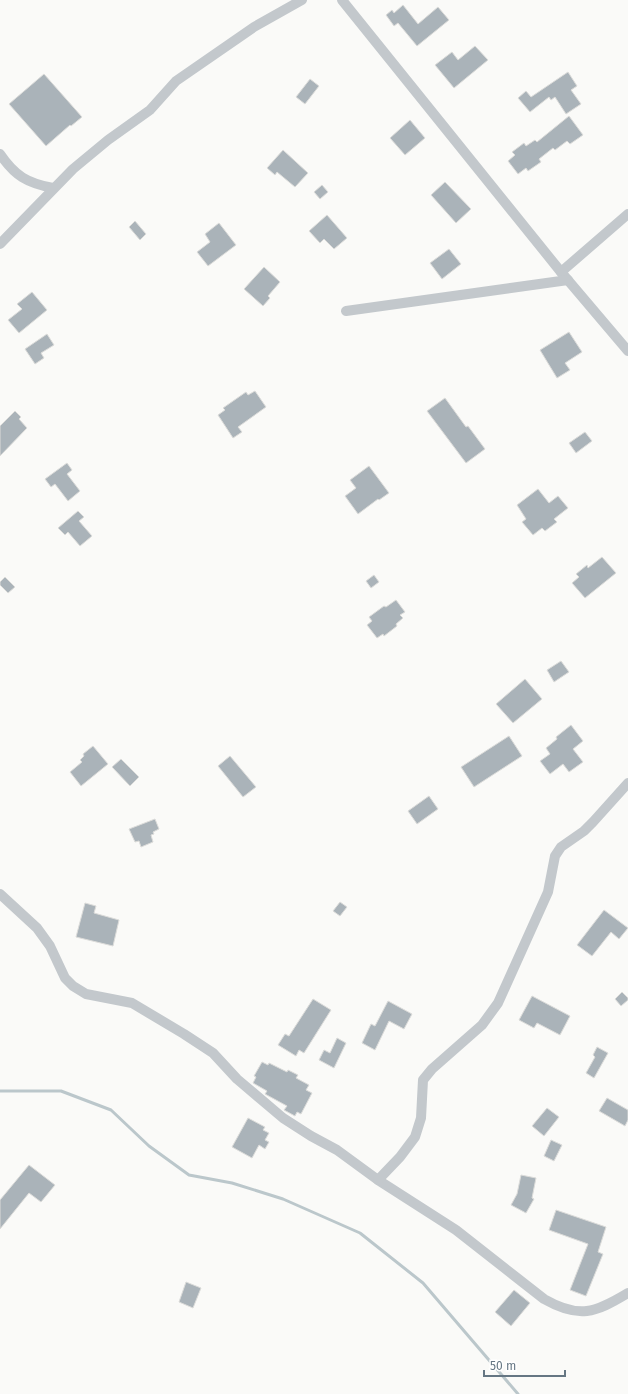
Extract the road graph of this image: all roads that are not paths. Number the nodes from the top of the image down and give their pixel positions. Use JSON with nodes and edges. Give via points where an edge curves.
{"nodes":[{"id":1,"x":302,"y":0,"type":"edge"},
{"id":2,"x":342,"y":0,"type":"edge"},
{"id":3,"x":0,"y":154,"type":"edge"},
{"id":4,"x":53,"y":188,"type":"junction"},
{"id":5,"x":628,"y":214,"type":"edge"},
{"id":6,"x":0,"y":244,"type":"edge"},
{"id":7,"x":565,"y":276,"type":"junction"},
{"id":8,"x":346,"y":311,"type":"dead end"},
{"id":9,"x":628,"y":351,"type":"edge"},
{"id":10,"x":628,"y":783,"type":"edge"},
{"id":11,"x":0,"y":894,"type":"edge"},
{"id":12,"x":378,"y":1180,"type":"junction"},
{"id":13,"x":628,"y":1293,"type":"edge"}],
"edges":[{"from":1,"to":4,"type":"street","via":[[254,27],[176,81],[150,110],[108,140]]},
{"from":2,"to":7,"type":"street"},
{"from":3,"to":4,"type":"street","via":[[13,171],[24,179]]},
{"from":4,"to":6,"type":"street"},
{"from":5,"to":7,"type":"street"},
{"from":7,"to":8,"type":"street"},
{"from":7,"to":9,"type":"street"},
{"from":10,"to":12,"type":"street","via":[[584,831],[561,847],[555,856],[548,892],[498,1003],[482,1025],[423,1080],[421,1118],[415,1137]]},
{"from":11,"to":12,"type":"street","via":[[37,928],[50,946],[65,978],[73,986],[86,994],[132,1003],[184,1034],[213,1053],[237,1079],[283,1118],[337,1150]]},
{"from":12,"to":13,"type":"street","via":[[456,1230],[556,1306],[591,1311],[606,1306]]}]}
